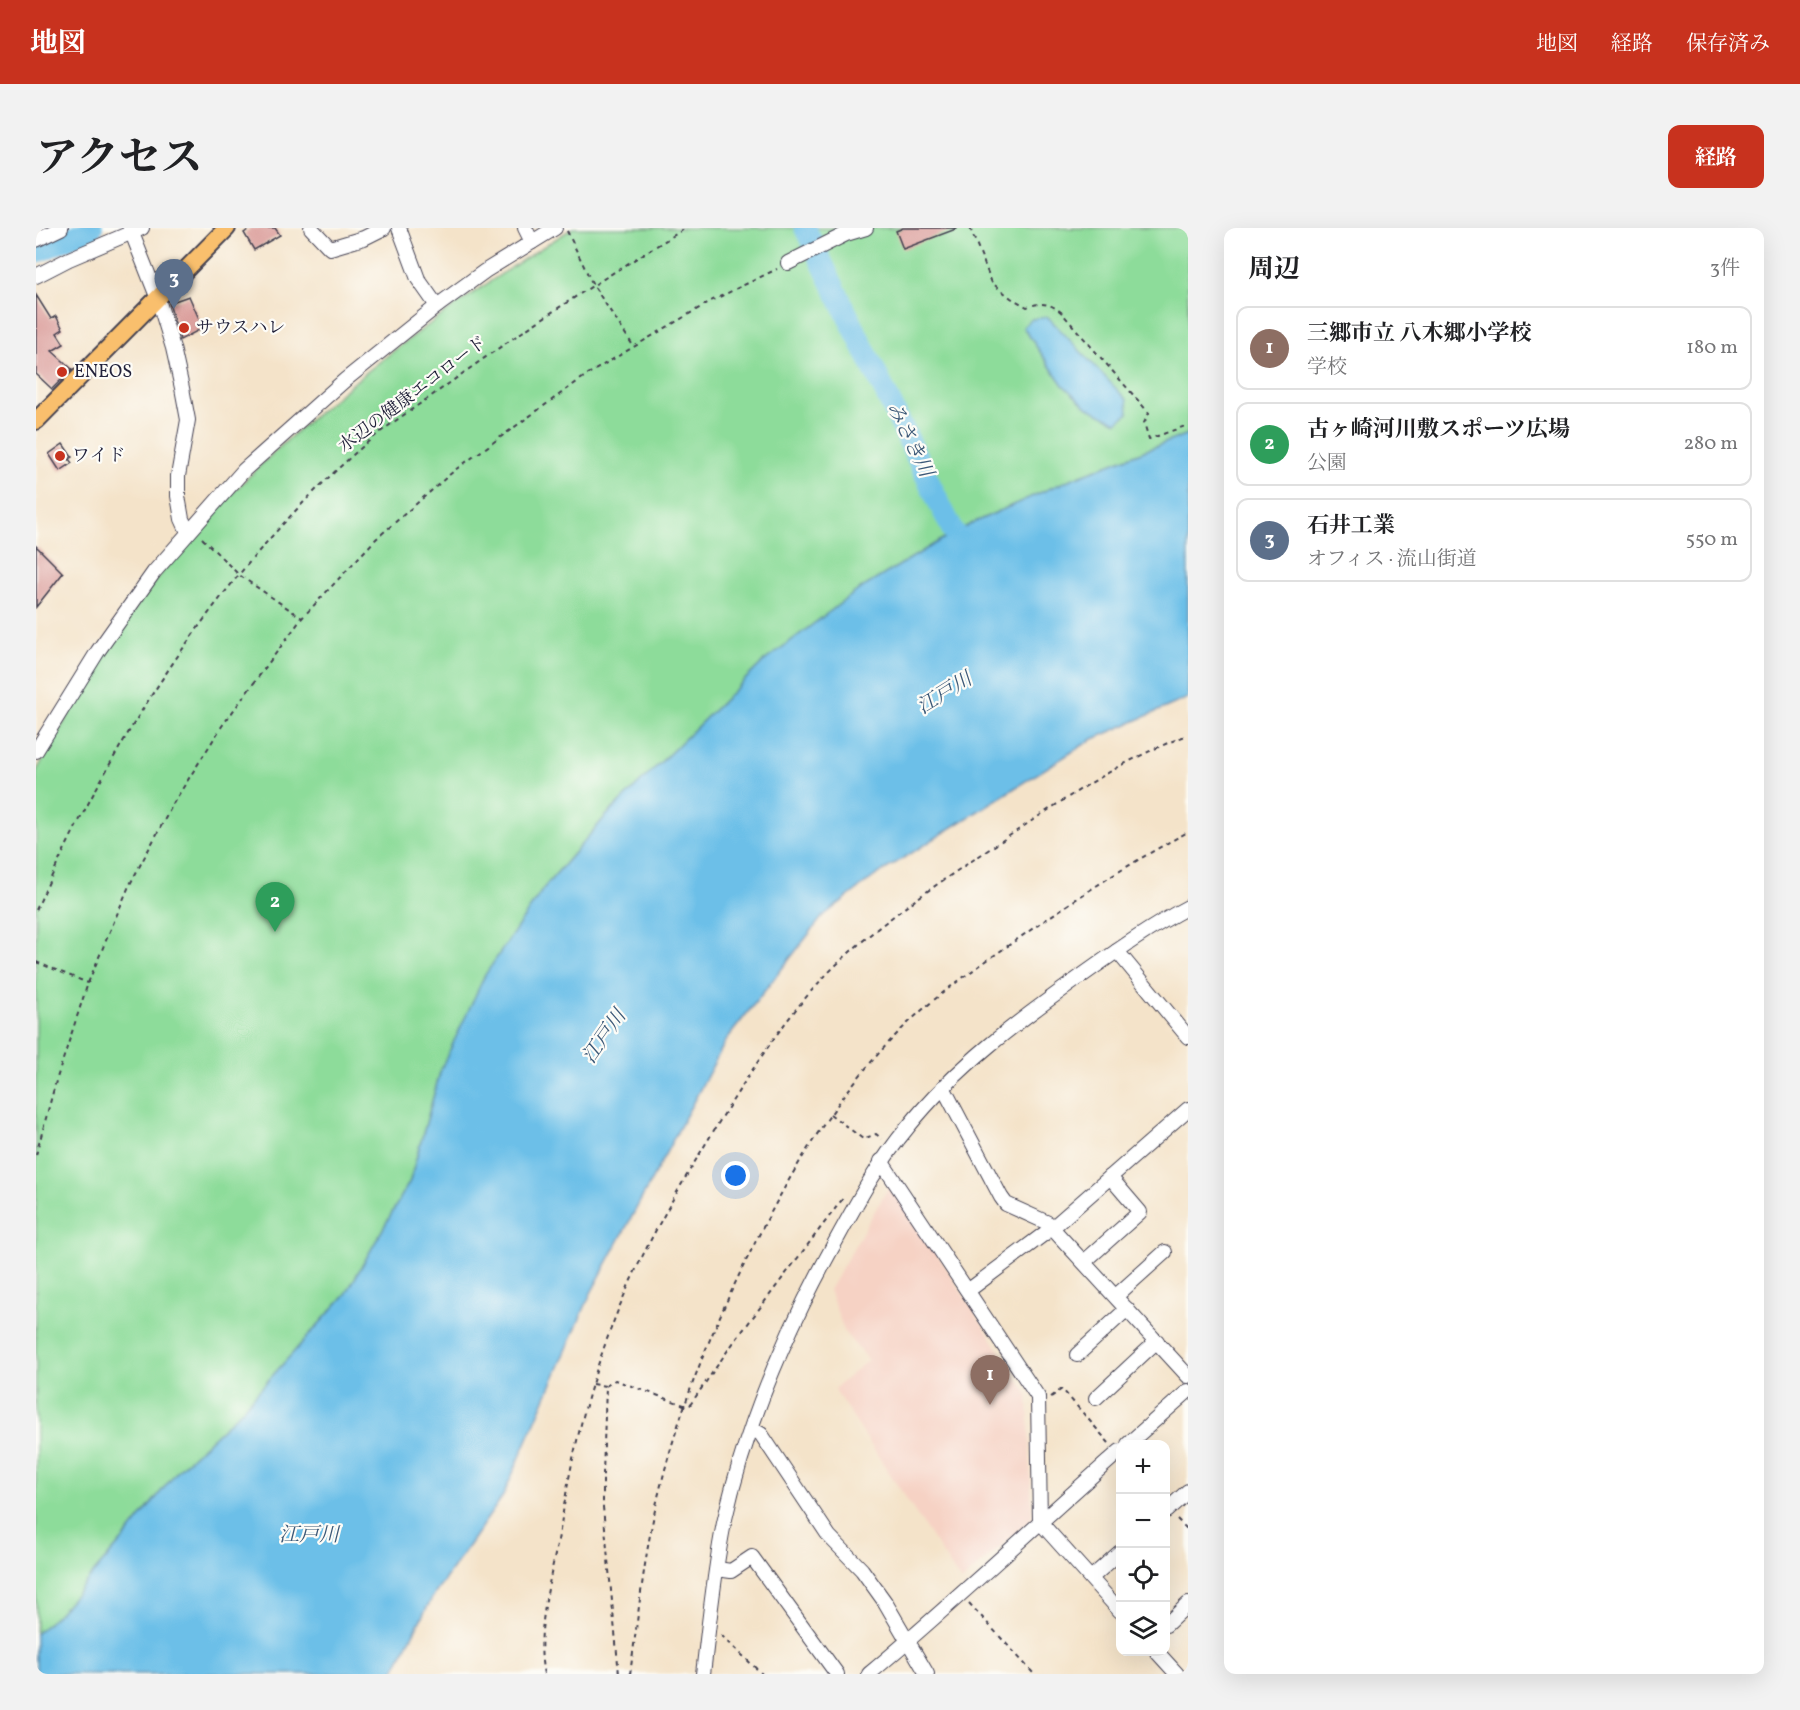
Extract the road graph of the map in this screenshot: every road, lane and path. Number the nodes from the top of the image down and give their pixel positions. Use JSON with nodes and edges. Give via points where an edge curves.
{"nodes":[{"id":1,"x":227,"y":228,"type":"edge"},
{"id":2,"x":311,"y":228,"type":"edge"},
{"id":3,"x":384,"y":228,"type":"edge"},
{"id":4,"x":399,"y":228,"type":"edge"},
{"id":5,"x":525,"y":228,"type":"edge"},
{"id":6,"x":555,"y":228,"type":"edge"},
{"id":7,"x":566,"y":228,"type":"edge"},
{"id":8,"x":686,"y":228,"type":"edge"},
{"id":9,"x":866,"y":228,"type":"edge"},
{"id":10,"x":970,"y":228,"type":"edge"},
{"id":11,"x":57,"y":229,"type":"edge"},
{"id":12,"x":135,"y":230,"type":"edge"},
{"id":13,"x":36,"y":240,"type":"edge"},
{"id":14,"x":532,"y":242,"type":"junction"},
{"id":15,"x":788,"y":263,"type":"joint"},
{"id":16,"x":36,"y":276,"type":"edge"},
{"id":17,"x":593,"y":285,"type":"junction"},
{"id":18,"x":158,"y":298,"type":"junction"},
{"id":19,"x":437,"y":306,"type":"junction"},
{"id":20,"x":634,"y":347,"type":"junction"},
{"id":21,"x":36,"y":421,"type":"edge"},
{"id":22,"x":1188,"y":425,"type":"edge"},
{"id":23,"x":194,"y":533,"type":"junction"},
{"id":24,"x":239,"y":575,"type":"junction"},
{"id":25,"x":302,"y":618,"type":"junction"},
{"id":26,"x":1188,"y":735,"type":"edge"},
{"id":27,"x":36,"y":751,"type":"edge"},
{"id":28,"x":1188,"y":832,"type":"edge"},
{"id":29,"x":1188,"y":907,"type":"edge"},
{"id":30,"x":36,"y":910,"type":"edge"},
{"id":31,"x":1117,"y":951,"type":"junction"},
{"id":32,"x":36,"y":962,"type":"edge"},
{"id":33,"x":88,"y":983,"type":"junction"},
{"id":34,"x":1188,"y":1037,"type":"edge"},
{"id":35,"x":943,"y":1087,"type":"junction"},
{"id":36,"x":1188,"y":1109,"type":"edge"},
{"id":37,"x":830,"y":1114,"type":"junction"},
{"id":38,"x":876,"y":1134,"type":"dead end"},
{"id":39,"x":36,"y":1155,"type":"edge"},
{"id":40,"x":882,"y":1161,"type":"junction"},
{"id":41,"x":1110,"y":1177,"type":"junction"},
{"id":42,"x":846,"y":1195,"type":"dead end"},
{"id":43,"x":1052,"y":1228,"type":"junction"},
{"id":44,"x":1165,"y":1252,"type":"dead end"},
{"id":45,"x":1084,"y":1262,"type":"junction"},
{"id":46,"x":969,"y":1290,"type":"junction"},
{"id":47,"x":1116,"y":1296,"type":"junction"},
{"id":48,"x":1127,"y":1308,"type":"junction"},
{"id":49,"x":1157,"y":1341,"type":"junction"},
{"id":50,"x":1077,"y":1355,"type":"dead end"},
{"id":51,"x":1188,"y":1376,"type":"edge"},
{"id":52,"x":592,"y":1384,"type":"junction"},
{"id":53,"x":606,"y":1386,"type":"junction"},
{"id":54,"x":1188,"y":1390,"type":"edge"},
{"id":55,"x":1038,"y":1397,"type":"junction"},
{"id":56,"x":1096,"y":1398,"type":"dead end"},
{"id":57,"x":684,"y":1405,"type":"junction"},
{"id":58,"x":752,"y":1429,"type":"junction"},
{"id":59,"x":1132,"y":1440,"type":"edge"},
{"id":60,"x":1116,"y":1443,"type":"edge"},
{"id":61,"x":1116,"y":1454,"type":"edge"},
{"id":62,"x":1188,"y":1491,"type":"edge"},
{"id":63,"x":1170,"y":1507,"type":"edge"},
{"id":64,"x":1040,"y":1522,"type":"junction"},
{"id":65,"x":1116,"y":1555,"type":"edge"},
{"id":66,"x":717,"y":1569,"type":"junction"},
{"id":67,"x":1091,"y":1578,"type":"junction"},
{"id":68,"x":962,"y":1594,"type":"junction"},
{"id":69,"x":1188,"y":1604,"type":"edge"},
{"id":70,"x":1116,"y":1606,"type":"edge"},
{"id":71,"x":1170,"y":1621,"type":"edge"},
{"id":72,"x":708,"y":1630,"type":"junction"},
{"id":73,"x":908,"y":1642,"type":"junction"},
{"id":74,"x":1161,"y":1656,"type":"edge"},
{"id":75,"x":544,"y":1674,"type":"edge"},
{"id":76,"x":619,"y":1674,"type":"edge"},
{"id":77,"x":630,"y":1674,"type":"edge"},
{"id":78,"x":703,"y":1674,"type":"edge"},
{"id":79,"x":762,"y":1674,"type":"edge"},
{"id":80,"x":837,"y":1674,"type":"edge"},
{"id":81,"x":869,"y":1674,"type":"edge"},
{"id":82,"x":927,"y":1674,"type":"edge"},
{"id":83,"x":1034,"y":1674,"type":"edge"},
{"id":84,"x":1177,"y":1674,"type":"edge"}],
"edges":[{"from":1,"to":18,"type":"main road"},
{"from":2,"to":3,"type":"street","via":[[330,248]]},
{"from":4,"to":19,"type":"street","via":[[417,279]]},
{"from":5,"to":14,"type":"street"},
{"from":6,"to":14,"type":"street"},
{"from":7,"to":17,"type":"path"},
{"from":8,"to":17,"type":"path","name":"水辺の健康エコロード"},
{"from":9,"to":15,"type":"street"},
{"from":10,"to":22,"type":"path","via":[[992,283],[1027,307],[1037,303],[1052,305],[1061,312],[1149,413],[1144,423],[1149,440]]},
{"from":11,"to":13,"type":"street"},
{"from":12,"to":16,"type":"street"},
{"from":12,"to":18,"type":"street"},
{"from":14,"to":19,"type":"street"},
{"from":15,"to":20,"type":"path","via":[[711,301]]},
{"from":17,"to":20,"type":"path"},
{"from":17,"to":24,"type":"path","name":"水辺の健康エコロード","via":[[370,440],[290,515]]},
{"from":18,"to":21,"type":"main road"},
{"from":18,"to":23,"type":"street","via":[[188,420],[178,496],[182,519]]},
{"from":19,"to":23,"type":"street","via":[[244,470]]},
{"from":20,"to":25,"type":"path","via":[[588,374],[455,470],[376,540]]},
{"from":23,"to":24,"type":"path"},
{"from":23,"to":27,"type":"street","via":[[154,572],[98,651]]},
{"from":24,"to":25,"type":"path"},
{"from":24,"to":30,"type":"path","name":"水辺の健康エコロード","via":[[212,607],[142,709],[97,786]]},
{"from":25,"to":33,"type":"path","via":[[222,726],[174,802],[129,886]]},
{"from":26,"to":52,"type":"path","via":[[1113,770],[964,866],[880,926],[827,974],[771,1040],[675,1195],[609,1331]]},
{"from":28,"to":37,"type":"path","via":[[1110,877],[955,983],[872,1061]]},
{"from":29,"to":31,"type":"street"},
{"from":31,"to":34,"type":"street"},
{"from":31,"to":35,"type":"street","via":[[987,1046]]},
{"from":32,"to":33,"type":"path"},
{"from":33,"to":39,"type":"path"},
{"from":35,"to":40,"type":"street"},
{"from":35,"to":43,"type":"street","via":[[1001,1197]]},
{"from":36,"to":41,"type":"street"},
{"from":37,"to":38,"type":"path","via":[[863,1139]]},
{"from":37,"to":57,"type":"path","via":[[778,1199],[735,1282]]},
{"from":40,"to":46,"type":"street"},
{"from":40,"to":58,"type":"street","via":[[797,1317]]},
{"from":41,"to":43,"type":"street"},
{"from":41,"to":45,"type":"street","via":[[1140,1212]]},
{"from":42,"to":57,"type":"path","via":[[690,1405]]},
{"from":43,"to":45,"type":"street"},
{"from":43,"to":46,"type":"street"},
{"from":44,"to":47,"type":"street"},
{"from":45,"to":47,"type":"street"},
{"from":46,"to":55,"type":"street"},
{"from":47,"to":48,"type":"street"},
{"from":48,"to":49,"type":"street"},
{"from":48,"to":50,"type":"street"},
{"from":49,"to":51,"type":"street"},
{"from":49,"to":56,"type":"street"},
{"from":52,"to":53,"type":"path"},
{"from":52,"to":75,"type":"path","via":[[571,1461],[546,1607],[541,1648]]},
{"from":53,"to":57,"type":"path","via":[[615,1380]]},
{"from":53,"to":76,"type":"path","via":[[603,1507]]},
{"from":54,"to":59,"type":"street"},
{"from":55,"to":60,"type":"path","via":[[1047,1400],[1062,1389]]},
{"from":55,"to":64,"type":"street"},
{"from":57,"to":77,"type":"path","via":[[651,1528]]},
{"from":58,"to":66,"type":"street","via":[[732,1493]]},
{"from":58,"to":73,"type":"street","via":[[761,1434],[829,1536],[862,1570]]},
{"from":61,"to":64,"type":"street"},
{"from":62,"to":63,"type":"street"},
{"from":64,"to":67,"type":"street"},
{"from":64,"to":68,"type":"street"},
{"from":65,"to":67,"type":"street"},
{"from":66,"to":72,"type":"street"},
{"from":66,"to":80,"type":"street","via":[[731,1571],[752,1557]]},
{"from":67,"to":70,"type":"street"},
{"from":68,"to":73,"type":"street"},
{"from":68,"to":83,"type":"path"},
{"from":69,"to":71,"type":"street"},
{"from":72,"to":78,"type":"street"},
{"from":72,"to":79,"type":"path","via":[[721,1635]]},
{"from":73,"to":81,"type":"street"},
{"from":73,"to":82,"type":"street"},
{"from":74,"to":84,"type":"street"}]}
